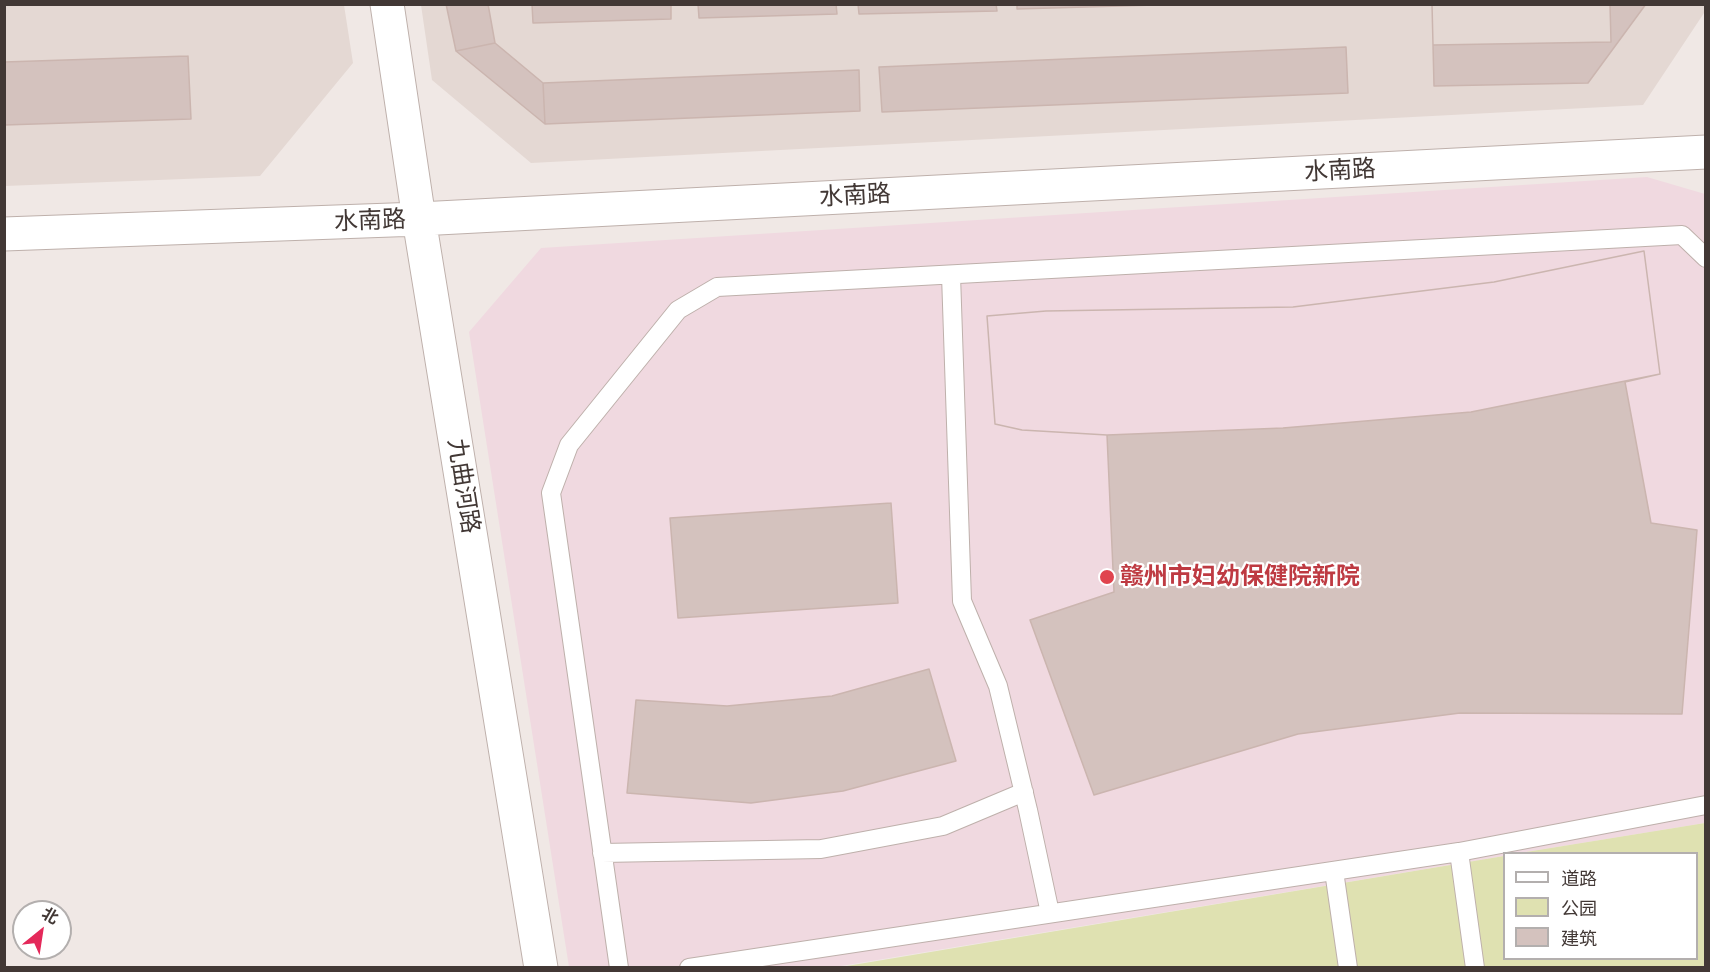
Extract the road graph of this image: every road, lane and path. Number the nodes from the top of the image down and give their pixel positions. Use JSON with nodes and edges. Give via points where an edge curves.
{"nodes":[{"id":1,"x":387,"y":4,"type":"edge"},
{"id":2,"x":1706,"y":152,"type":"edge"},
{"id":3,"x":419,"y":219,"type":"junction"},
{"id":4,"x":4,"y":234,"type":"edge"},
{"id":5,"x":1706,"y":258,"type":"edge"},
{"id":6,"x":951,"y":275,"type":"junction"},
{"id":7,"x":1024,"y":792,"type":"junction"},
{"id":8,"x":1706,"y":805,"type":"edge"},
{"id":9,"x":1459,"y":852,"type":"junction"},
{"id":10,"x":602,"y":853,"type":"junction"},
{"id":11,"x":1335,"y":871,"type":"junction"},
{"id":12,"x":1050,"y":913,"type":"junction"},
{"id":13,"x":541,"y":968,"type":"edge"},
{"id":14,"x":619,"y":968,"type":"edge"},
{"id":15,"x":689,"y":968,"type":"edge"},
{"id":16,"x":1348,"y":968,"type":"edge"},
{"id":17,"x":1475,"y":968,"type":"edge"}],
"edges":[{"from":1,"to":3,"type":"street","name":"九曲河路"},
{"from":2,"to":3,"type":"street","name":"水南路"},
{"from":3,"to":4,"type":"street","name":"水南路"},
{"from":3,"to":13,"type":"street","name":"九曲河路"},
{"from":5,"to":6,"type":"lane","via":[[1682,236]]},
{"from":6,"to":7,"type":"lane","via":[[962,601],[998,686]]},
{"from":6,"to":10,"type":"lane","via":[[717,287],[678,310],[569,445],[551,493]]},
{"from":7,"to":10,"type":"lane","via":[[943,826],[821,849]]},
{"from":7,"to":12,"type":"lane"},
{"from":8,"to":9,"type":"lane"},
{"from":9,"to":11,"type":"lane"},
{"from":9,"to":17,"type":"lane"},
{"from":10,"to":14,"type":"lane"},
{"from":11,"to":12,"type":"lane"},
{"from":11,"to":16,"type":"lane"},
{"from":12,"to":15,"type":"lane"}]}
